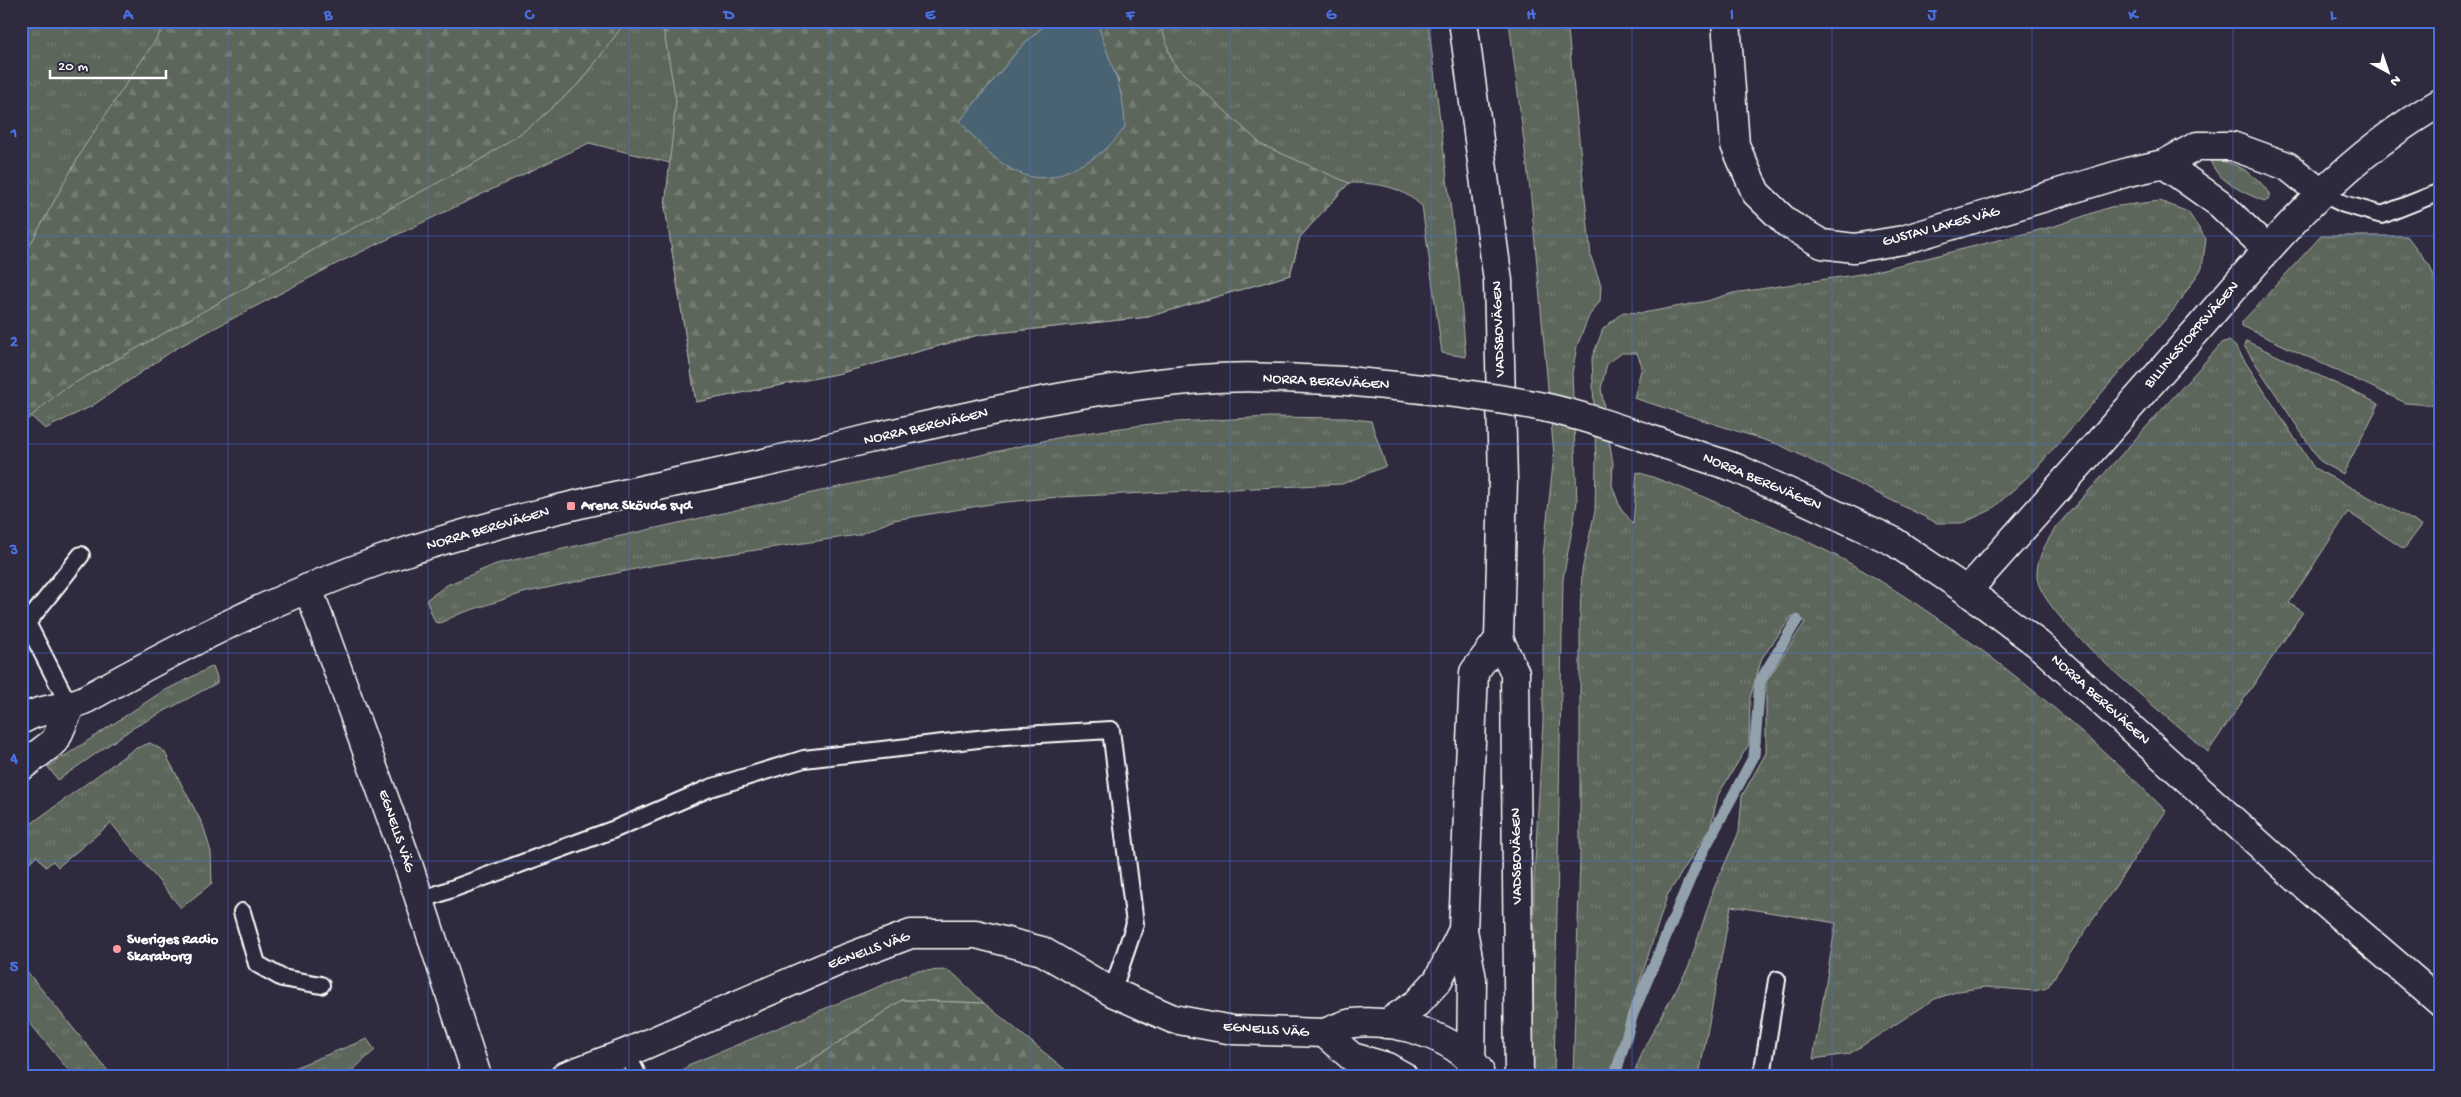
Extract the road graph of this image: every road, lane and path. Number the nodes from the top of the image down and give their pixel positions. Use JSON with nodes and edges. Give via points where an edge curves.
{"nodes":[{"id":1,"x":1463,"y":21,"type":"edge"},
{"id":2,"x":1726,"y":21,"type":"edge"},
{"id":3,"x":2440,"y":103,"type":"edge"},
{"id":4,"x":2164,"y":164,"type":"junction"},
{"id":5,"x":2440,"y":192,"type":"edge"},
{"id":6,"x":2320,"y":193,"type":"junction"},
{"id":7,"x":2267,"y":249,"type":"junction"},
{"id":8,"x":81,"y":555,"type":"dead end"},
{"id":9,"x":308,"y":588,"type":"junction"},
{"id":10,"x":1967,"y":591,"type":"junction"},
{"id":11,"x":24,"y":620,"type":"edge"},
{"id":12,"x":1499,"y":639,"type":"junction"},
{"id":13,"x":70,"y":707,"type":"junction"},
{"id":14,"x":21,"y":720,"type":"edge"},
{"id":15,"x":21,"y":767,"type":"edge"},
{"id":16,"x":419,"y":902,"type":"junction"},
{"id":17,"x":242,"y":912,"type":"dead end"},
{"id":18,"x":1464,"y":930,"type":"junction"},
{"id":19,"x":1777,"y":980,"type":"dead end"},
{"id":20,"x":321,"y":985,"type":"dead end"},
{"id":21,"x":1112,"y":992,"type":"junction"},
{"id":22,"x":2440,"y":1002,"type":"edge"},
{"id":23,"x":1386,"y":1024,"type":"junction"},
{"id":24,"x":1324,"y":1034,"type":"junction"},
{"id":25,"x":632,"y":1065,"type":"edge"},
{"id":26,"x":1475,"y":1070,"type":"edge"},
{"id":27,"x":478,"y":1076,"type":"edge"},
{"id":28,"x":565,"y":1076,"type":"edge"},
{"id":29,"x":1403,"y":1076,"type":"edge"},
{"id":30,"x":1519,"y":1076,"type":"edge"},
{"id":31,"x":1762,"y":1076,"type":"edge"}],
"edges":[{"from":1,"to":12,"type":"street","name":"VADSBOVÄGEN","via":[[1498,281],[1503,480]]},
{"from":2,"to":4,"type":"street","name":"GUSTAV LAKES VÄG","via":[[1735,145],[1756,193],[1787,224],[1822,244],[1854,248],[1903,240]]},
{"from":3,"to":6,"type":"street","name":"BILLINGSTORPSVÄGEN","via":[[2371,148]]},
{"from":4,"to":6,"type":"street","name":"GUSTAV LAKES VÄG","via":[[2197,146],[2232,146],[2287,166]]},
{"from":4,"to":7,"type":"street","via":[[2219,202]]},
{"from":5,"to":6,"type":"lane","via":[[2382,215]]},
{"from":6,"to":7,"type":"street","name":"BILLINGSTORPSVÄGEN"},
{"from":7,"to":10,"type":"street","name":"BILLINGSTORPSVÄGEN"},
{"from":8,"to":11,"type":"lane"},
{"from":9,"to":10,"type":"street","name":"NORRA BERGVÄGEN","bridge":true,"via":[[381,560],[518,518],[1018,406],[1203,379],[1271,378],[1348,381],[1451,392],[1544,408],[1611,426],[1736,468],[1893,541]]},
{"from":9,"to":13,"type":"street","name":"NORRA BERGVÄGEN","via":[[172,651]]},
{"from":9,"to":16,"type":"street","name":"EGNELLS VÄG","via":[[345,685]]},
{"from":10,"to":22,"type":"street","name":"NORRA BERGVÄGEN","via":[[2038,644]]},
{"from":11,"to":13,"type":"lane"},
{"from":12,"to":18,"type":"street","via":[[1474,672]]},
{"from":12,"to":30,"type":"street","name":"VADSBOVÄGEN","via":[[1515,673]]},
{"from":13,"to":14,"type":"street","name":"NORRA BERGVÄGEN","via":[[35,711]]},
{"from":13,"to":15,"type":"street","via":[[55,741]]},
{"from":16,"to":21,"type":"lane","via":[[615,829],[710,788],[804,759],[1004,736],[1111,730],[1135,924]]},
{"from":16,"to":27,"type":"street","name":"EGNELLS VÄG"},
{"from":17,"to":20,"type":"lane","via":[[257,964],[282,978]]},
{"from":18,"to":23,"type":"street","via":[[1438,980],[1417,1003]]},
{"from":18,"to":26,"type":"street","via":[[1472,979]]},
{"from":19,"to":31,"type":"lane"},
{"from":21,"to":24,"type":"street","name":"EGNELLS VÄG","via":[[1173,1019],[1233,1030]]},
{"from":21,"to":25,"type":"street","name":"EGNELLS VÄG","via":[[1042,951],[976,934],[911,934],[839,961]]},
{"from":23,"to":24,"type":"street","via":[[1352,1024]]},
{"from":23,"to":26,"type":"street","via":[[1446,1042]]},
{"from":24,"to":29,"type":"street","via":[[1352,1057],[1387,1067]]},
{"from":25,"to":28,"type":"street","name":"EGNELLS VÄG"}]}
